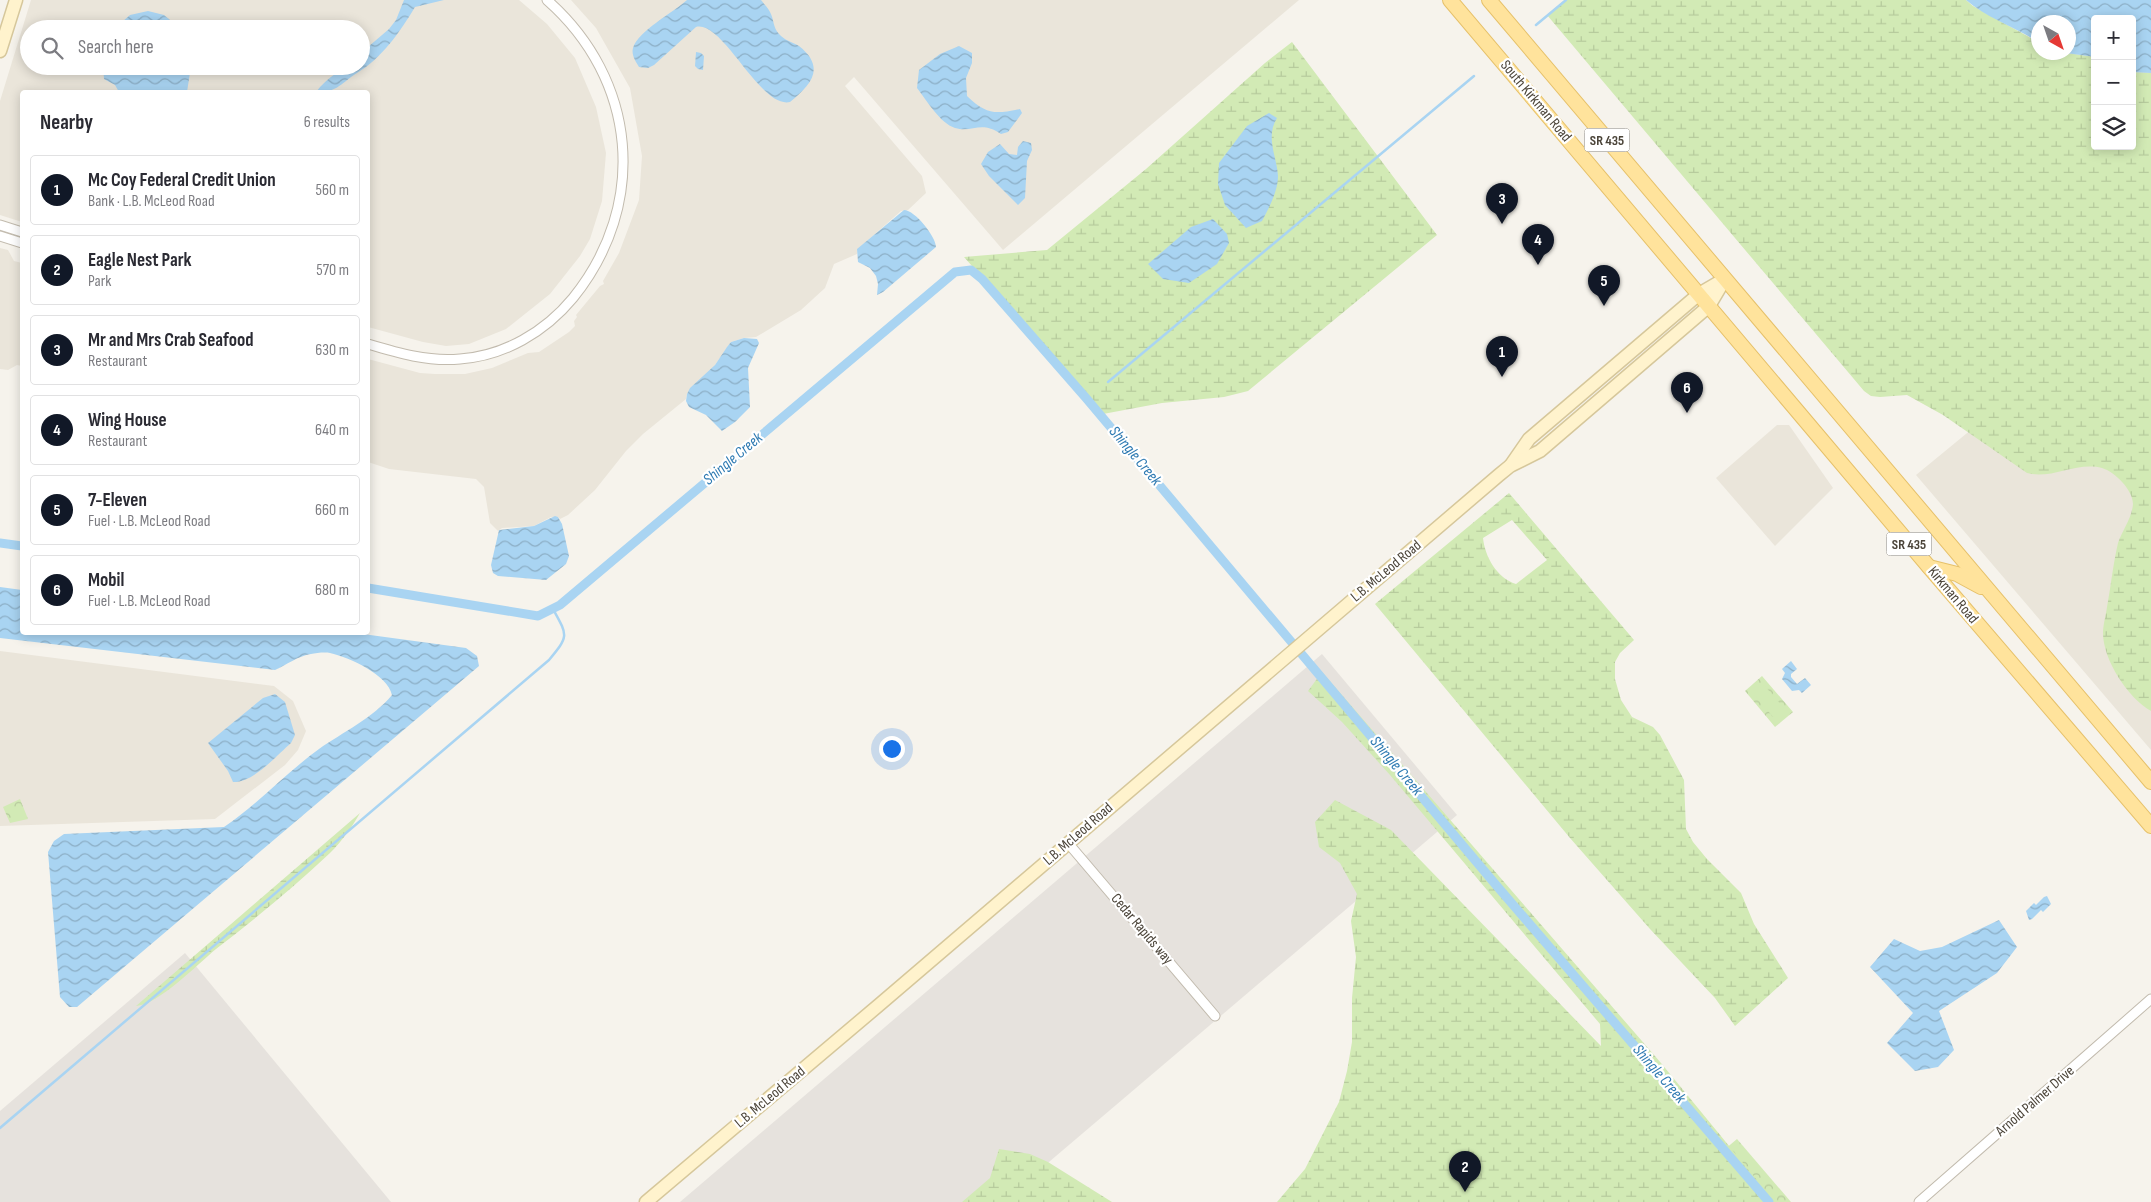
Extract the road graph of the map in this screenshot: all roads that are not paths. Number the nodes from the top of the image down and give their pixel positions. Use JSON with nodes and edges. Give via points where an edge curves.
{"nodes":[{"id":1,"x":16,"y":0,"type":"edge"},
{"id":2,"x":547,"y":0,"type":"edge"},
{"id":3,"x":1450,"y":0,"type":"edge"},
{"id":4,"x":1489,"y":0,"type":"edge"},
{"id":5,"x":0,"y":51,"type":"edge"},
{"id":6,"x":0,"y":225,"type":"edge"},
{"id":7,"x":20,"y":231,"type":"edge"},
{"id":8,"x":0,"y":236,"type":"edge"},
{"id":9,"x":20,"y":242,"type":"edge"},
{"id":10,"x":1725,"y":279,"type":"junction"},
{"id":11,"x":1699,"y":294,"type":"junction"},
{"id":12,"x":1709,"y":306,"type":"junction"},
{"id":13,"x":370,"y":345,"type":"edge"},
{"id":14,"x":1510,"y":466,"type":"junction"},
{"id":15,"x":1929,"y":567,"type":"junction"},
{"id":16,"x":1988,"y":591,"type":"junction"},
{"id":17,"x":2151,"y":782,"type":"edge"},
{"id":18,"x":2151,"y":826,"type":"edge"},
{"id":19,"x":1068,"y":843,"type":"junction"},
{"id":20,"x":2151,"y":999,"type":"edge"},
{"id":21,"x":1215,"y":1016,"type":"dead end"},
{"id":22,"x":646,"y":1202,"type":"edge"},
{"id":23,"x":1919,"y":1202,"type":"edge"}],
"edges":[{"from":1,"to":5,"type":"street"},
{"from":2,"to":13,"type":"street","via":[[574,26],[591,49],[617,111],[623,141],[622,185],[613,226],[601,257],[562,311],[532,335],[502,350],[441,360],[412,357]]},
{"from":3,"to":11,"type":"main road","name":"South Kirkman Road","number":"SR 435"},
{"from":4,"to":10,"type":"main road","name":"South Kirkman Road","number":"SR 435"},
{"from":6,"to":7,"type":"street"},
{"from":8,"to":9,"type":"street"},
{"from":10,"to":11,"type":"street","name":"L.B. McLeod Road"},
{"from":10,"to":12,"type":"street","name":"L.B. McLeod Road"},
{"from":10,"to":16,"type":"main road","name":"Kirkman Road","number":"SR 435"},
{"from":11,"to":12,"type":"main road","name":"Kirkman Road","number":"SR 435"},
{"from":11,"to":14,"type":"street","name":"L.B. McLeod Road","via":[[1529,439]]},
{"from":12,"to":14,"type":"street","name":"L.B. McLeod Road","via":[[1540,451]]},
{"from":12,"to":15,"type":"main road","name":"Kirkman Road","number":"SR 435"},
{"from":14,"to":19,"type":"street","name":"L.B. McLeod Road"},
{"from":15,"to":16,"type":"main road","via":[[1957,574]]},
{"from":15,"to":18,"type":"main road","name":"Kirkman Road","number":"SR 435"},
{"from":16,"to":17,"type":"main road","name":"Kirkman Road","number":"SR 435"},
{"from":19,"to":21,"type":"street","name":"Cedar Rapids way"},
{"from":19,"to":22,"type":"street","name":"L.B. McLeod Road"},
{"from":20,"to":23,"type":"street","name":"Arnold Palmer Drive"}]}
